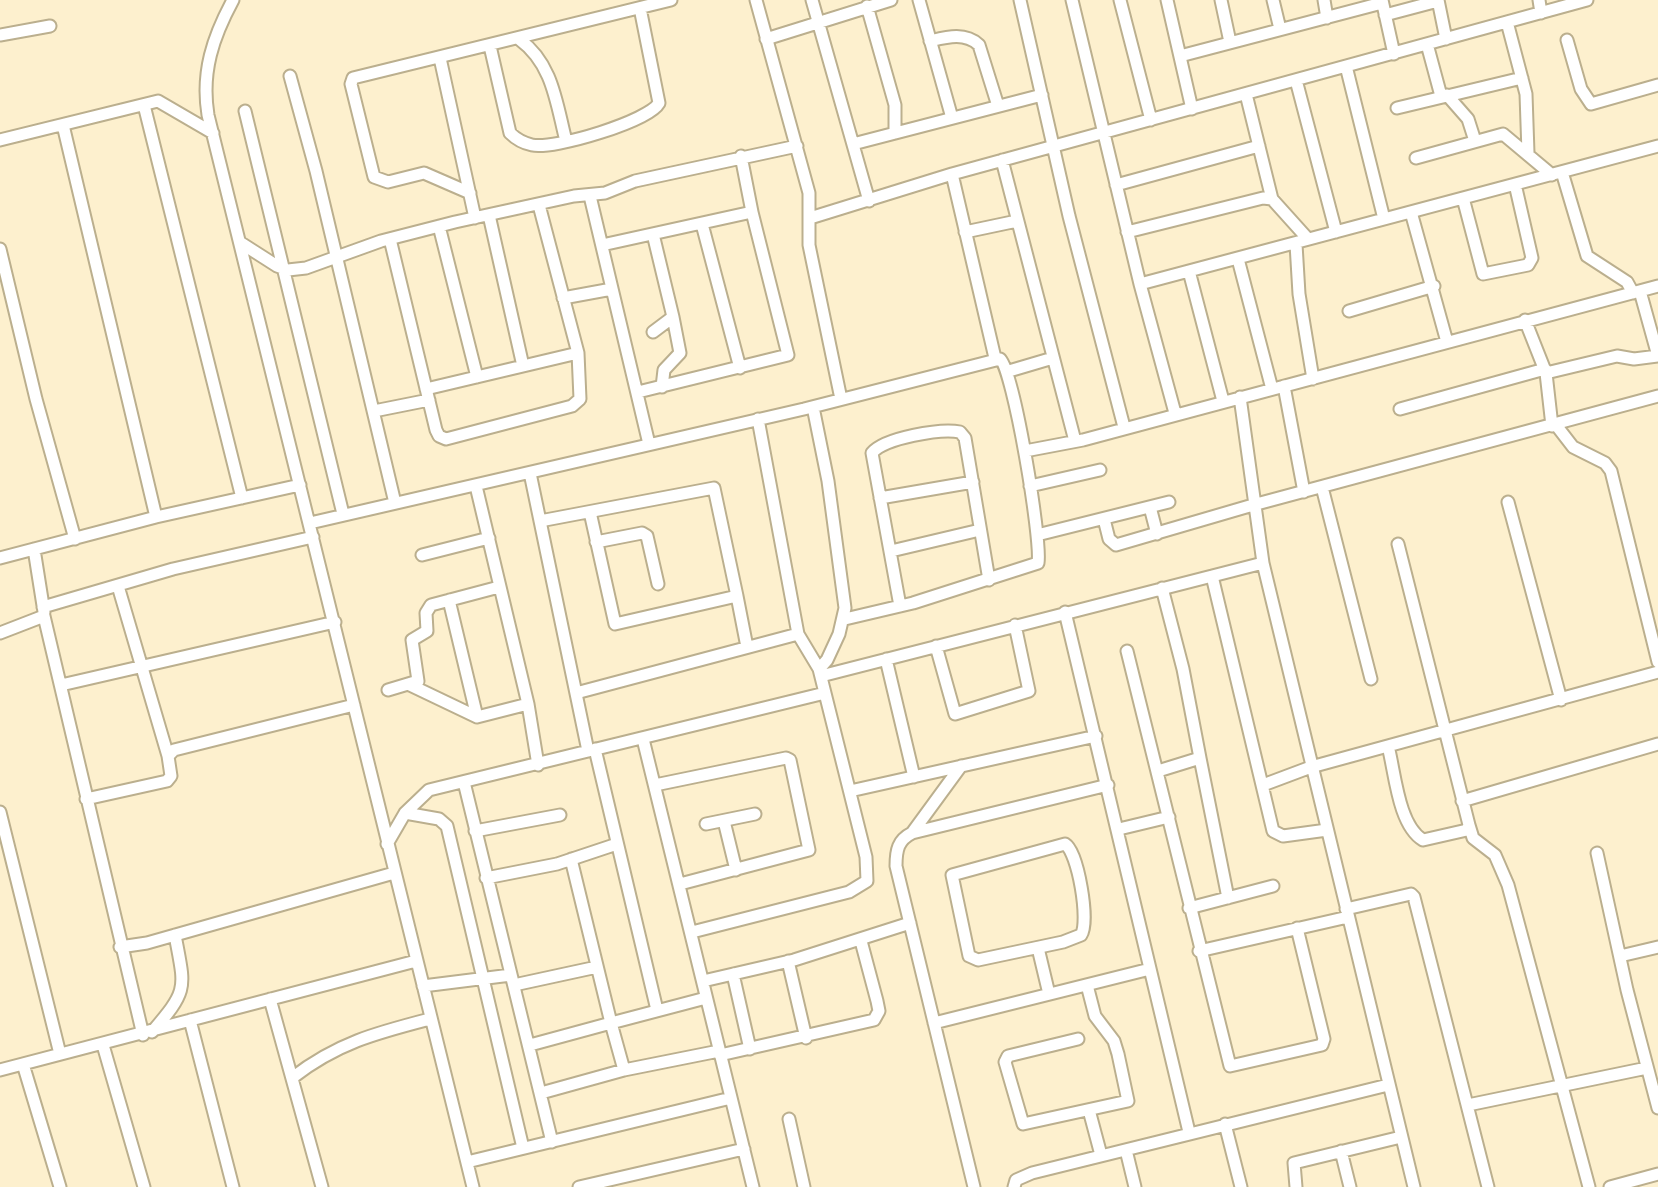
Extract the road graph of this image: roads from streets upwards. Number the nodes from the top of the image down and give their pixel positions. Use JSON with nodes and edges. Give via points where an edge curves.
{"nodes":[{"id":1,"x":233,"y":0,"type":"edge"},
{"id":2,"x":671,"y":0,"type":"edge"},
{"id":3,"x":756,"y":0,"type":"edge"},
{"id":4,"x":812,"y":0,"type":"edge"},
{"id":5,"x":891,"y":0,"type":"edge"},
{"id":6,"x":919,"y":0,"type":"edge"},
{"id":7,"x":1020,"y":0,"type":"edge"},
{"id":8,"x":1072,"y":0,"type":"edge"},
{"id":9,"x":1120,"y":0,"type":"edge"},
{"id":10,"x":1167,"y":0,"type":"edge"},
{"id":11,"x":1221,"y":0,"type":"edge"},
{"id":12,"x":1273,"y":0,"type":"edge"},
{"id":13,"x":1324,"y":0,"type":"edge"},
{"id":14,"x":1438,"y":0,"type":"edge"},
{"id":15,"x":1539,"y":0,"type":"edge"},
{"id":16,"x":1587,"y":0,"type":"edge"},
{"id":17,"x":867,"y":6,"type":"junction"},
{"id":18,"x":1383,"y":6,"type":"edge"},
{"id":19,"x":640,"y":8,"type":"junction"},
{"id":20,"x":1541,"y":13,"type":"junction"},
{"id":21,"x":1327,"y":18,"type":"junction"},
{"id":22,"x":818,"y":22,"type":"junction"},
{"id":23,"x":1507,"y":22,"type":"junction"},
{"id":24,"x":50,"y":26,"type":"dead end"},
{"id":25,"x":1280,"y":29,"type":"junction"},
{"id":26,"x":0,"y":35,"type":"edge"},
{"id":27,"x":519,"y":39,"type":"junction"},
{"id":28,"x":766,"y":39,"type":"junction"},
{"id":29,"x":1446,"y":39,"type":"junction"},
{"id":30,"x":1567,"y":40,"type":"dead end"},
{"id":31,"x":930,"y":41,"type":"junction"},
{"id":32,"x":1230,"y":42,"type":"junction"},
{"id":33,"x":1427,"y":44,"type":"junction"},
{"id":34,"x":490,"y":46,"type":"junction"},
{"id":35,"x":1394,"y":54,"type":"junction"},
{"id":36,"x":1180,"y":56,"type":"junction"},
{"id":37,"x":440,"y":58,"type":"junction"},
{"id":38,"x":1346,"y":66,"type":"junction"},
{"id":39,"x":290,"y":76,"type":"dead end"},
{"id":40,"x":1522,"y":78,"type":"junction"},
{"id":41,"x":1296,"y":80,"type":"junction"},
{"id":42,"x":1658,"y":85,"type":"edge"},
{"id":43,"x":1246,"y":94,"type":"junction"},
{"id":44,"x":1042,"y":95,"type":"junction"},
{"id":45,"x":1444,"y":96,"type":"junction"},
{"id":46,"x":144,"y":105,"type":"junction"},
{"id":47,"x":998,"y":106,"type":"junction"},
{"id":48,"x":1397,"y":108,"type":"dead end"},
{"id":49,"x":1192,"y":109,"type":"junction"},
{"id":50,"x":245,"y":111,"type":"dead end"},
{"id":51,"x":952,"y":118,"type":"junction"},
{"id":52,"x":1151,"y":120,"type":"junction"},
{"id":53,"x":63,"y":125,"type":"junction"},
{"id":54,"x":213,"y":133,"type":"junction"},
{"id":55,"x":895,"y":133,"type":"junction"},
{"id":56,"x":1105,"y":134,"type":"junction"},
{"id":57,"x":0,"y":140,"type":"edge"},
{"id":58,"x":566,"y":141,"type":"junction"},
{"id":59,"x":1475,"y":141,"type":"junction"},
{"id":60,"x":853,"y":144,"type":"junction"},
{"id":61,"x":797,"y":146,"type":"junction"},
{"id":62,"x":1259,"y":146,"type":"junction"},
{"id":63,"x":1658,"y":146,"type":"edge"},
{"id":64,"x":1053,"y":147,"type":"junction"},
{"id":65,"x":1528,"y":153,"type":"junction"},
{"id":66,"x":741,"y":156,"type":"junction"},
{"id":67,"x":1416,"y":158,"type":"dead end"},
{"id":68,"x":1002,"y":160,"type":"junction"},
{"id":69,"x":1557,"y":173,"type":"junction"},
{"id":70,"x":952,"y":174,"type":"junction"},
{"id":71,"x":1515,"y":184,"type":"junction"},
{"id":72,"x":1116,"y":185,"type":"junction"},
{"id":73,"x":470,"y":193,"type":"junction"},
{"id":74,"x":590,"y":196,"type":"junction"},
{"id":75,"x":1463,"y":198,"type":"junction"},
{"id":76,"x":1272,"y":199,"type":"junction"},
{"id":77,"x":869,"y":201,"type":"junction"},
{"id":78,"x":539,"y":205,"type":"junction"},
{"id":79,"x":752,"y":212,"type":"junction"},
{"id":80,"x":1411,"y":212,"type":"junction"},
{"id":81,"x":489,"y":215,"type":"junction"},
{"id":82,"x":475,"y":218,"type":"junction"},
{"id":83,"x":810,"y":218,"type":"junction"},
{"id":84,"x":1384,"y":219,"type":"junction"},
{"id":85,"x":1017,"y":221,"type":"junction"},
{"id":86,"x":702,"y":224,"type":"junction"},
{"id":87,"x":439,"y":226,"type":"junction"},
{"id":88,"x":965,"y":232,"type":"junction"},
{"id":89,"x":1127,"y":232,"type":"junction"},
{"id":90,"x":1336,"y":232,"type":"junction"},
{"id":91,"x":653,"y":234,"type":"junction"},
{"id":92,"x":390,"y":239,"type":"junction"},
{"id":93,"x":1302,"y":242,"type":"junction"},
{"id":94,"x":241,"y":243,"type":"junction"},
{"id":95,"x":602,"y":245,"type":"junction"},
{"id":96,"x":0,"y":249,"type":"edge"},
{"id":97,"x":335,"y":257,"type":"junction"},
{"id":98,"x":1238,"y":259,"type":"junction"},
{"id":99,"x":283,"y":268,"type":"junction"},
{"id":100,"x":1189,"y":271,"type":"junction"},
{"id":101,"x":1140,"y":284,"type":"junction"},
{"id":102,"x":1434,"y":286,"type":"junction"},
{"id":103,"x":1658,"y":286,"type":"edge"},
{"id":104,"x":612,"y":289,"type":"junction"},
{"id":105,"x":1637,"y":292,"type":"junction"},
{"id":106,"x":563,"y":298,"type":"junction"},
{"id":107,"x":1349,"y":311,"type":"dead end"},
{"id":108,"x":673,"y":317,"type":"junction"},
{"id":109,"x":1525,"y":320,"type":"junction"},
{"id":110,"x":653,"y":332,"type":"dead end"},
{"id":111,"x":1447,"y":342,"type":"junction"},
{"id":112,"x":578,"y":353,"type":"junction"},
{"id":113,"x":995,"y":358,"type":"junction"},
{"id":114,"x":1053,"y":358,"type":"junction"},
{"id":115,"x":523,"y":366,"type":"junction"},
{"id":116,"x":740,"y":368,"type":"junction"},
{"id":117,"x":1009,"y":371,"type":"junction"},
{"id":118,"x":1546,"y":371,"type":"junction"},
{"id":119,"x":477,"y":377,"type":"junction"},
{"id":120,"x":1313,"y":379,"type":"junction"},
{"id":121,"x":662,"y":387,"type":"junction"},
{"id":122,"x":1278,"y":387,"type":"junction"},
{"id":123,"x":638,"y":392,"type":"junction"},
{"id":124,"x":428,"y":394,"type":"junction"},
{"id":125,"x":1658,"y":396,"type":"edge"},
{"id":126,"x":1240,"y":397,"type":"junction"},
{"id":127,"x":841,"y":399,"type":"junction"},
{"id":128,"x":1223,"y":401,"type":"junction"},
{"id":129,"x":813,"y":407,"type":"junction"},
{"id":130,"x":1400,"y":409,"type":"dead end"},
{"id":131,"x":374,"y":411,"type":"junction"},
{"id":132,"x":1175,"y":413,"type":"junction"},
{"id":133,"x":758,"y":419,"type":"junction"},
{"id":134,"x":1554,"y":426,"type":"junction"},
{"id":135,"x":1124,"y":427,"type":"junction"},
{"id":136,"x":1075,"y":441,"type":"junction"},
{"id":137,"x":649,"y":444,"type":"junction"},
{"id":138,"x":1025,"y":451,"type":"junction"},
{"id":139,"x":1100,"y":470,"type":"dead end"},
{"id":140,"x":530,"y":473,"type":"junction"},
{"id":141,"x":973,"y":482,"type":"junction"},
{"id":142,"x":300,"y":485,"type":"junction"},
{"id":143,"x":476,"y":486,"type":"junction"},
{"id":144,"x":1030,"y":486,"type":"junction"},
{"id":145,"x":1322,"y":487,"type":"junction"},
{"id":146,"x":1304,"y":492,"type":"junction"},
{"id":147,"x":242,"y":498,"type":"junction"},
{"id":148,"x":880,"y":498,"type":"junction"},
{"id":149,"x":1169,"y":502,"type":"dead end"},
{"id":150,"x":1508,"y":502,"type":"dead end"},
{"id":151,"x":395,"y":503,"type":"junction"},
{"id":152,"x":1253,"y":505,"type":"junction"},
{"id":153,"x":1150,"y":507,"type":"junction"},
{"id":154,"x":590,"y":512,"type":"junction"},
{"id":155,"x":343,"y":514,"type":"junction"},
{"id":156,"x":156,"y":517,"type":"junction"},
{"id":157,"x":1104,"y":519,"type":"junction"},
{"id":158,"x":540,"y":521,"type":"junction"},
{"id":159,"x":310,"y":523,"type":"junction"},
{"id":160,"x":980,"y":530,"type":"junction"},
{"id":161,"x":1157,"y":534,"type":"junction"},
{"id":162,"x":1037,"y":535,"type":"junction"},
{"id":163,"x":313,"y":537,"type":"junction"},
{"id":164,"x":489,"y":538,"type":"junction"},
{"id":165,"x":75,"y":539,"type":"junction"},
{"id":166,"x":596,"y":542,"type":"junction"},
{"id":167,"x":1398,"y":544,"type":"dead end"},
{"id":168,"x":34,"y":549,"type":"junction"},
{"id":169,"x":891,"y":551,"type":"junction"},
{"id":170,"x":422,"y":555,"type":"dead end"},
{"id":171,"x":0,"y":558,"type":"edge"},
{"id":172,"x":1263,"y":563,"type":"junction"},
{"id":173,"x":1212,"y":576,"type":"junction"},
{"id":174,"x":989,"y":580,"type":"junction"},
{"id":175,"x":658,"y":584,"type":"dead end"},
{"id":176,"x":118,"y":586,"type":"junction"},
{"id":177,"x":499,"y":587,"type":"junction"},
{"id":178,"x":1162,"y":588,"type":"junction"},
{"id":179,"x":737,"y":596,"type":"junction"},
{"id":180,"x":449,"y":600,"type":"junction"},
{"id":181,"x":900,"y":606,"type":"junction"},
{"id":182,"x":44,"y":612,"type":"junction"},
{"id":183,"x":1065,"y":612,"type":"junction"},
{"id":184,"x":845,"y":619,"type":"junction"},
{"id":185,"x":335,"y":622,"type":"junction"},
{"id":186,"x":1015,"y":625,"type":"junction"},
{"id":187,"x":0,"y":633,"type":"edge"},
{"id":188,"x":798,"y":634,"type":"junction"},
{"id":189,"x":936,"y":646,"type":"junction"},
{"id":190,"x":747,"y":647,"type":"junction"},
{"id":191,"x":1127,"y":651,"type":"dead end"},
{"id":192,"x":886,"y":659,"type":"junction"},
{"id":193,"x":1658,"y":662,"type":"edge"},
{"id":194,"x":142,"y":666,"type":"junction"},
{"id":195,"x":820,"y":672,"type":"junction"},
{"id":196,"x":1658,"y":672,"type":"edge"},
{"id":197,"x":1371,"y":679,"type":"dead end"},
{"id":198,"x":61,"y":685,"type":"junction"},
{"id":199,"x":410,"y":685,"type":"junction"},
{"id":200,"x":388,"y":690,"type":"dead end"},
{"id":201,"x":576,"y":693,"type":"junction"},
{"id":202,"x":825,"y":693,"type":"junction"},
{"id":203,"x":1561,"y":700,"type":"junction"},
{"id":204,"x":528,"y":704,"type":"junction"},
{"id":205,"x":354,"y":705,"type":"junction"},
{"id":206,"x":477,"y":717,"type":"junction"},
{"id":207,"x":1445,"y":733,"type":"junction"},
{"id":208,"x":1096,"y":736,"type":"junction"},
{"id":209,"x":643,"y":739,"type":"junction"},
{"id":210,"x":1658,"y":744,"type":"edge"},
{"id":211,"x":1388,"y":746,"type":"junction"},
{"id":212,"x":592,"y":750,"type":"junction"},
{"id":213,"x":168,"y":756,"type":"junction"},
{"id":214,"x":1200,"y":758,"type":"junction"},
{"id":215,"x":538,"y":765,"type":"junction"},
{"id":216,"x":961,"y":766,"type":"junction"},
{"id":217,"x":1311,"y":767,"type":"junction"},
{"id":218,"x":1158,"y":771,"type":"junction"},
{"id":219,"x":914,"y":777,"type":"junction"},
{"id":220,"x":464,"y":782,"type":"junction"},
{"id":221,"x":655,"y":785,"type":"junction"},
{"id":222,"x":1108,"y":785,"type":"junction"},
{"id":223,"x":1263,"y":785,"type":"junction"},
{"id":224,"x":850,"y":791,"type":"junction"},
{"id":225,"x":86,"y":799,"type":"junction"},
{"id":226,"x":1462,"y":801,"type":"junction"},
{"id":227,"x":0,"y":812,"type":"edge"},
{"id":228,"x":405,"y":813,"type":"junction"},
{"id":229,"x":755,"y":814,"type":"dead end"},
{"id":230,"x":560,"y":815,"type":"dead end"},
{"id":231,"x":472,"y":816,"type":"junction"},
{"id":232,"x":1169,"y":817,"type":"junction"},
{"id":233,"x":724,"y":821,"type":"junction"},
{"id":234,"x":445,"y":822,"type":"junction"},
{"id":235,"x":706,"y":824,"type":"dead end"},
{"id":236,"x":1469,"y":825,"type":"junction"},
{"id":237,"x":1119,"y":829,"type":"junction"},
{"id":238,"x":1327,"y":830,"type":"junction"},
{"id":239,"x":475,"y":831,"type":"junction"},
{"id":240,"x":912,"y":833,"type":"junction"},
{"id":241,"x":387,"y":844,"type":"junction"},
{"id":242,"x":617,"y":844,"type":"junction"},
{"id":243,"x":1597,"y":853,"type":"dead end"},
{"id":244,"x":571,"y":859,"type":"junction"},
{"id":245,"x":736,"y":870,"type":"junction"},
{"id":246,"x":394,"y":873,"type":"junction"},
{"id":247,"x":486,"y":878,"type":"junction"},
{"id":248,"x":680,"y":884,"type":"junction"},
{"id":249,"x":1273,"y":886,"type":"dead end"},
{"id":250,"x":1228,"y":898,"type":"junction"},
{"id":251,"x":1189,"y":908,"type":"junction"},
{"id":252,"x":1347,"y":913,"type":"junction"},
{"id":253,"x":910,"y":923,"type":"junction"},
{"id":254,"x":1297,"y":928,"type":"junction"},
{"id":255,"x":692,"y":932,"type":"junction"},
{"id":256,"x":175,"y":935,"type":"junction"},
{"id":257,"x":861,"y":941,"type":"junction"},
{"id":258,"x":120,"y":947,"type":"junction"},
{"id":259,"x":1658,"y":947,"type":"edge"},
{"id":260,"x":1038,"y":948,"type":"junction"},
{"id":261,"x":1199,"y":951,"type":"junction"},
{"id":262,"x":1620,"y":956,"type":"junction"},
{"id":263,"x":416,"y":961,"type":"junction"},
{"id":264,"x":788,"y":961,"type":"junction"},
{"id":265,"x":597,"y":967,"type":"junction"},
{"id":266,"x":1150,"y":969,"type":"junction"},
{"id":267,"x":733,"y":974,"type":"junction"},
{"id":268,"x":483,"y":978,"type":"junction"},
{"id":269,"x":513,"y":980,"type":"junction"},
{"id":270,"x":703,"y":981,"type":"junction"},
{"id":271,"x":1087,"y":985,"type":"junction"},
{"id":272,"x":423,"y":986,"type":"junction"},
{"id":273,"x":1049,"y":994,"type":"junction"},
{"id":274,"x":706,"y":998,"type":"junction"},
{"id":275,"x":270,"y":999,"type":"junction"},
{"id":276,"x":657,"y":1010,"type":"junction"},
{"id":277,"x":430,"y":1019,"type":"junction"},
{"id":278,"x":190,"y":1020,"type":"junction"},
{"id":279,"x":611,"y":1023,"type":"junction"},
{"id":280,"x":934,"y":1023,"type":"junction"},
{"id":281,"x":147,"y":1034,"type":"junction"},
{"id":282,"x":806,"y":1038,"type":"junction"},
{"id":283,"x":1078,"y":1039,"type":"dead end"},
{"id":284,"x":103,"y":1045,"type":"junction"},
{"id":285,"x":530,"y":1045,"type":"junction"},
{"id":286,"x":750,"y":1049,"type":"junction"},
{"id":287,"x":720,"y":1053,"type":"junction"},
{"id":288,"x":60,"y":1054,"type":"junction"},
{"id":289,"x":23,"y":1064,"type":"junction"},
{"id":290,"x":1647,"y":1068,"type":"junction"},
{"id":291,"x":0,"y":1070,"type":"edge"},
{"id":292,"x":624,"y":1070,"type":"junction"},
{"id":293,"x":292,"y":1078,"type":"junction"},
{"id":294,"x":1388,"y":1085,"type":"junction"},
{"id":295,"x":1560,"y":1087,"type":"junction"},
{"id":296,"x":541,"y":1093,"type":"junction"},
{"id":297,"x":731,"y":1098,"type":"junction"},
{"id":298,"x":1468,"y":1105,"type":"junction"},
{"id":299,"x":1658,"y":1108,"type":"edge"},
{"id":300,"x":1089,"y":1110,"type":"junction"},
{"id":301,"x":789,"y":1119,"type":"dead end"},
{"id":302,"x":1225,"y":1124,"type":"junction"},
{"id":303,"x":1189,"y":1132,"type":"junction"},
{"id":304,"x":1401,"y":1137,"type":"junction"},
{"id":305,"x":552,"y":1142,"type":"junction"},
{"id":306,"x":523,"y":1148,"type":"junction"},
{"id":307,"x":744,"y":1149,"type":"junction"},
{"id":308,"x":1126,"y":1150,"type":"junction"},
{"id":309,"x":1341,"y":1151,"type":"junction"},
{"id":310,"x":1101,"y":1155,"type":"junction"},
{"id":311,"x":467,"y":1162,"type":"junction"},
{"id":312,"x":1658,"y":1174,"type":"edge"},
{"id":313,"x":60,"y":1187,"type":"edge"},
{"id":314,"x":144,"y":1187,"type":"edge"},
{"id":315,"x":233,"y":1187,"type":"edge"},
{"id":316,"x":322,"y":1187,"type":"edge"},
{"id":317,"x":473,"y":1187,"type":"edge"},
{"id":318,"x":579,"y":1187,"type":"edge"},
{"id":319,"x":753,"y":1187,"type":"edge"},
{"id":320,"x":804,"y":1187,"type":"edge"},
{"id":321,"x":974,"y":1187,"type":"edge"},
{"id":322,"x":1014,"y":1187,"type":"edge"},
{"id":323,"x":1135,"y":1187,"type":"edge"},
{"id":324,"x":1241,"y":1187,"type":"edge"},
{"id":325,"x":1296,"y":1187,"type":"edge"},
{"id":326,"x":1350,"y":1187,"type":"edge"},
{"id":327,"x":1414,"y":1187,"type":"edge"},
{"id":328,"x":1488,"y":1187,"type":"edge"},
{"id":329,"x":1589,"y":1187,"type":"edge"},
{"id":330,"x":1610,"y":1187,"type":"edge"}],
"edges":[{"from":1,"to":54,"type":"street","via":[[215,36],[206,73],[205,99]]},
{"from":2,"to":19,"type":"street"},
{"from":3,"to":28,"type":"street"},
{"from":4,"to":22,"type":"street"},
{"from":5,"to":17,"type":"street"},
{"from":6,"to":31,"type":"street"},
{"from":7,"to":44,"type":"street"},
{"from":8,"to":56,"type":"street"},
{"from":9,"to":52,"type":"street"},
{"from":10,"to":36,"type":"street"},
{"from":11,"to":32,"type":"street"},
{"from":12,"to":25,"type":"street"},
{"from":13,"to":21,"type":"street"},
{"from":14,"to":18,"type":"street"},
{"from":14,"to":29,"type":"street"},
{"from":15,"to":20,"type":"street"},
{"from":16,"to":20,"type":"street"},
{"from":17,"to":22,"type":"street"},
{"from":17,"to":55,"type":"street","via":[[895,105]]},
{"from":18,"to":21,"type":"street"},
{"from":18,"to":35,"type":"street"},
{"from":19,"to":27,"type":"street"},
{"from":19,"to":58,"type":"street","via":[[659,103],[651,114]]},
{"from":20,"to":23,"type":"street"},
{"from":21,"to":25,"type":"street"},
{"from":22,"to":28,"type":"street"},
{"from":22,"to":60,"type":"street"},
{"from":23,"to":29,"type":"street"},
{"from":23,"to":40,"type":"street"},
{"from":24,"to":26,"type":"street"},
{"from":25,"to":32,"type":"street"},
{"from":27,"to":34,"type":"street"},
{"from":27,"to":58,"type":"street","via":[[548,71]]},
{"from":28,"to":61,"type":"street"},
{"from":29,"to":33,"type":"street"},
{"from":30,"to":42,"type":"street","via":[[1581,89],[1591,104]]},
{"from":31,"to":47,"type":"street","via":[[972,38],[979,45]]},
{"from":31,"to":51,"type":"street"},
{"from":32,"to":36,"type":"street"},
{"from":33,"to":35,"type":"street"},
{"from":33,"to":45,"type":"street"},
{"from":34,"to":37,"type":"street"},
{"from":34,"to":58,"type":"street","via":[[510,133],[533,145]]},
{"from":35,"to":38,"type":"street"},
{"from":36,"to":49,"type":"street"},
{"from":37,"to":73,"type":"street"},
{"from":37,"to":73,"type":"street","via":[[353,78],[356,108],[379,181],[424,173]]},
{"from":38,"to":41,"type":"street"},
{"from":38,"to":84,"type":"street"},
{"from":39,"to":97,"type":"street"},
{"from":40,"to":45,"type":"street"},
{"from":40,"to":65,"type":"street"},
{"from":41,"to":43,"type":"street"},
{"from":41,"to":90,"type":"street"},
{"from":43,"to":49,"type":"street"},
{"from":43,"to":62,"type":"street"},
{"from":44,"to":47,"type":"street"},
{"from":44,"to":64,"type":"street"},
{"from":45,"to":48,"type":"street"},
{"from":45,"to":59,"type":"street","via":[[1468,119]]},
{"from":46,"to":53,"type":"street"},
{"from":46,"to":54,"type":"street","via":[[158,101]]},
{"from":46,"to":147,"type":"street"},
{"from":47,"to":51,"type":"street"},
{"from":49,"to":52,"type":"street"},
{"from":50,"to":99,"type":"street"},
{"from":51,"to":55,"type":"street"},
{"from":52,"to":56,"type":"street"},
{"from":53,"to":57,"type":"street"},
{"from":53,"to":156,"type":"street"},
{"from":54,"to":94,"type":"street"},
{"from":55,"to":60,"type":"street"},
{"from":56,"to":64,"type":"street"},
{"from":56,"to":72,"type":"street"},
{"from":59,"to":65,"type":"street","via":[[1503,134]]},
{"from":59,"to":67,"type":"street"},
{"from":60,"to":77,"type":"street"},
{"from":61,"to":66,"type":"street"},
{"from":61,"to":83,"type":"street"},
{"from":62,"to":72,"type":"street"},
{"from":62,"to":76,"type":"street"},
{"from":63,"to":69,"type":"street"},
{"from":64,"to":68,"type":"street"},
{"from":64,"to":135,"type":"street"},
{"from":65,"to":69,"type":"street"},
{"from":66,"to":74,"type":"street"},
{"from":66,"to":79,"type":"street"},
{"from":68,"to":70,"type":"street"},
{"from":68,"to":85,"type":"street"},
{"from":69,"to":71,"type":"street"},
{"from":69,"to":105,"type":"street","via":[[1587,256]]},
{"from":70,"to":77,"type":"street"},
{"from":70,"to":88,"type":"street"},
{"from":71,"to":75,"type":"street"},
{"from":71,"to":75,"type":"street","via":[[1532,258],[1528,265],[1483,274]]},
{"from":72,"to":89,"type":"street"},
{"from":73,"to":82,"type":"street"},
{"from":74,"to":78,"type":"street"},
{"from":74,"to":95,"type":"street"},
{"from":75,"to":80,"type":"street"},
{"from":76,"to":89,"type":"street"},
{"from":76,"to":93,"type":"street"},
{"from":77,"to":83,"type":"street"},
{"from":78,"to":81,"type":"street"},
{"from":78,"to":106,"type":"street"},
{"from":79,"to":86,"type":"street"},
{"from":79,"to":116,"type":"street","via":[[789,349],[783,359]]},
{"from":80,"to":84,"type":"street"},
{"from":80,"to":102,"type":"street"},
{"from":81,"to":82,"type":"street"},
{"from":81,"to":115,"type":"street"},
{"from":82,"to":87,"type":"street"},
{"from":83,"to":127,"type":"street","via":[[809,245]]},
{"from":84,"to":90,"type":"street"},
{"from":85,"to":88,"type":"street"},
{"from":85,"to":114,"type":"street"},
{"from":86,"to":91,"type":"street"},
{"from":86,"to":116,"type":"street"},
{"from":87,"to":92,"type":"street"},
{"from":87,"to":119,"type":"street"},
{"from":88,"to":113,"type":"street"},
{"from":89,"to":101,"type":"street"},
{"from":90,"to":93,"type":"street"},
{"from":91,"to":95,"type":"street"},
{"from":91,"to":108,"type":"street"},
{"from":92,"to":97,"type":"street"},
{"from":92,"to":124,"type":"street"},
{"from":93,"to":98,"type":"street"},
{"from":93,"to":120,"type":"street","via":[[1299,294]]},
{"from":94,"to":99,"type":"street"},
{"from":94,"to":142,"type":"street"},
{"from":95,"to":104,"type":"street"},
{"from":96,"to":165,"type":"street"},
{"from":97,"to":99,"type":"street","via":[[306,268]]},
{"from":97,"to":131,"type":"street"},
{"from":98,"to":100,"type":"street"},
{"from":98,"to":122,"type":"street"},
{"from":99,"to":155,"type":"street"},
{"from":100,"to":101,"type":"street"},
{"from":100,"to":128,"type":"street"},
{"from":101,"to":132,"type":"street"},
{"from":102,"to":107,"type":"street"},
{"from":102,"to":111,"type":"street"},
{"from":103,"to":105,"type":"street"},
{"from":104,"to":106,"type":"street"},
{"from":104,"to":123,"type":"street"},
{"from":105,"to":109,"type":"street"},
{"from":105,"to":118,"type":"street","via":[[1658,356],[1617,356]]},
{"from":106,"to":112,"type":"street"},
{"from":108,"to":110,"type":"street"},
{"from":108,"to":121,"type":"street","via":[[680,353],[664,370]]},
{"from":109,"to":111,"type":"street"},
{"from":109,"to":118,"type":"street"},
{"from":111,"to":120,"type":"street"},
{"from":112,"to":115,"type":"street"},
{"from":112,"to":124,"type":"street","via":[[580,399],[572,406],[446,439],[439,436]]},
{"from":113,"to":117,"type":"street"},
{"from":113,"to":127,"type":"street"},
{"from":114,"to":117,"type":"street"},
{"from":114,"to":136,"type":"street"},
{"from":115,"to":119,"type":"street"},
{"from":116,"to":121,"type":"street"},
{"from":117,"to":138,"type":"street"},
{"from":118,"to":130,"type":"street"},
{"from":118,"to":134,"type":"street"},
{"from":119,"to":124,"type":"street"},
{"from":120,"to":122,"type":"street"},
{"from":121,"to":123,"type":"street"},
{"from":122,"to":126,"type":"street"},
{"from":122,"to":146,"type":"street"},
{"from":123,"to":137,"type":"street"},
{"from":124,"to":131,"type":"street"},
{"from":125,"to":134,"type":"street"},
{"from":126,"to":128,"type":"street"},
{"from":126,"to":152,"type":"street"},
{"from":127,"to":129,"type":"street"},
{"from":128,"to":132,"type":"street"},
{"from":129,"to":133,"type":"street"},
{"from":129,"to":184,"type":"street"},
{"from":131,"to":151,"type":"street"},
{"from":132,"to":135,"type":"street"},
{"from":133,"to":137,"type":"street"},
{"from":133,"to":188,"type":"street"},
{"from":134,"to":145,"type":"street"},
{"from":134,"to":193,"type":"street","via":[[1573,447],[1611,471]]},
{"from":135,"to":136,"type":"street"},
{"from":136,"to":138,"type":"street"},
{"from":137,"to":140,"type":"street"},
{"from":138,"to":144,"type":"street"},
{"from":139,"to":144,"type":"street"},
{"from":140,"to":143,"type":"street"},
{"from":140,"to":158,"type":"street"},
{"from":141,"to":148,"type":"street"},
{"from":141,"to":148,"type":"street","via":[[965,438],[960,432],[941,430],[875,449]]},
{"from":141,"to":160,"type":"street"},
{"from":142,"to":147,"type":"street"},
{"from":142,"to":159,"type":"street"},
{"from":143,"to":151,"type":"street"},
{"from":143,"to":164,"type":"street"},
{"from":144,"to":162,"type":"street"},
{"from":145,"to":146,"type":"street"},
{"from":145,"to":197,"type":"street"},
{"from":146,"to":152,"type":"street"},
{"from":147,"to":156,"type":"street"},
{"from":148,"to":169,"type":"street"},
{"from":149,"to":153,"type":"street"},
{"from":150,"to":203,"type":"street"},
{"from":151,"to":155,"type":"street"},
{"from":152,"to":161,"type":"street"},
{"from":152,"to":172,"type":"street"},
{"from":153,"to":157,"type":"street"},
{"from":153,"to":161,"type":"street"},
{"from":154,"to":158,"type":"street"},
{"from":154,"to":166,"type":"street"},
{"from":154,"to":179,"type":"street","via":[[714,488]]},
{"from":155,"to":159,"type":"street"},
{"from":156,"to":165,"type":"street"},
{"from":157,"to":161,"type":"street","via":[[1111,545]]},
{"from":157,"to":162,"type":"street"},
{"from":158,"to":201,"type":"street"},
{"from":159,"to":163,"type":"street"},
{"from":160,"to":169,"type":"street"},
{"from":160,"to":174,"type":"street"},
{"from":162,"to":174,"type":"street","via":[[1038,563]]},
{"from":163,"to":176,"type":"street"},
{"from":163,"to":185,"type":"street"},
{"from":164,"to":170,"type":"street"},
{"from":164,"to":177,"type":"street"},
{"from":165,"to":168,"type":"street"},
{"from":166,"to":175,"type":"street","via":[[647,536]]},
{"from":166,"to":179,"type":"street","via":[[615,624]]},
{"from":167,"to":207,"type":"street"},
{"from":168,"to":171,"type":"street"},
{"from":168,"to":182,"type":"street"},
{"from":169,"to":181,"type":"street"},
{"from":172,"to":173,"type":"street"},
{"from":172,"to":217,"type":"street"},
{"from":173,"to":178,"type":"street"},
{"from":173,"to":223,"type":"street"},
{"from":174,"to":181,"type":"street"},
{"from":176,"to":182,"type":"street"},
{"from":176,"to":194,"type":"street"},
{"from":177,"to":180,"type":"street"},
{"from":177,"to":204,"type":"street"},
{"from":178,"to":183,"type":"street"},
{"from":178,"to":214,"type":"street"},
{"from":179,"to":190,"type":"street"},
{"from":180,"to":199,"type":"street","via":[[431,605],[427,631],[412,640],[419,679]]},
{"from":180,"to":206,"type":"street"},
{"from":181,"to":184,"type":"street"},
{"from":182,"to":187,"type":"street"},
{"from":182,"to":198,"type":"street"},
{"from":183,"to":186,"type":"street"},
{"from":183,"to":208,"type":"street"},
{"from":184,"to":195,"type":"street"},
{"from":185,"to":194,"type":"street"},
{"from":185,"to":205,"type":"street"},
{"from":186,"to":189,"type":"street"},
{"from":186,"to":189,"type":"street","via":[[1029,691],[955,714]]},
{"from":188,"to":190,"type":"street"},
{"from":188,"to":195,"type":"street"},
{"from":189,"to":192,"type":"street"},
{"from":190,"to":201,"type":"street"},
{"from":191,"to":218,"type":"street"},
{"from":192,"to":195,"type":"street"},
{"from":192,"to":219,"type":"street"},
{"from":194,"to":198,"type":"street"},
{"from":194,"to":213,"type":"street"},
{"from":195,"to":202,"type":"street"},
{"from":196,"to":203,"type":"street"},
{"from":198,"to":225,"type":"street"},
{"from":199,"to":200,"type":"street"},
{"from":199,"to":206,"type":"street"},
{"from":201,"to":212,"type":"street"},
{"from":202,"to":209,"type":"street"},
{"from":202,"to":224,"type":"street"},
{"from":203,"to":207,"type":"street"},
{"from":204,"to":206,"type":"street"},
{"from":204,"to":215,"type":"street"},
{"from":205,"to":213,"type":"street","via":[[174,750]]},
{"from":205,"to":241,"type":"street"},
{"from":207,"to":211,"type":"street"},
{"from":207,"to":226,"type":"street"},
{"from":208,"to":216,"type":"street"},
{"from":208,"to":222,"type":"street"},
{"from":209,"to":212,"type":"street"},
{"from":209,"to":221,"type":"street"},
{"from":210,"to":226,"type":"street"},
{"from":211,"to":217,"type":"street"},
{"from":211,"to":236,"type":"street","via":[[1405,813],[1417,836],[1423,840],[1461,832]]},
{"from":212,"to":215,"type":"street"},
{"from":212,"to":242,"type":"street"},
{"from":213,"to":225,"type":"street","via":[[167,781]]},
{"from":214,"to":218,"type":"street"},
{"from":214,"to":250,"type":"street"},
{"from":215,"to":220,"type":"street"},
{"from":216,"to":219,"type":"street"},
{"from":216,"to":240,"type":"street"},
{"from":217,"to":223,"type":"street"},
{"from":217,"to":238,"type":"street"},
{"from":218,"to":232,"type":"street"},
{"from":219,"to":224,"type":"street"},
{"from":220,"to":228,"type":"street","via":[[429,790]]},
{"from":220,"to":231,"type":"street"},
{"from":221,"to":245,"type":"street","via":[[788,758],[809,850]]},
{"from":221,"to":248,"type":"street"},
{"from":222,"to":237,"type":"street"},
{"from":222,"to":240,"type":"street"},
{"from":223,"to":238,"type":"street","via":[[1277,835]]},
{"from":224,"to":255,"type":"street","via":[[866,857],[867,881],[862,887]]},
{"from":225,"to":258,"type":"street"},
{"from":226,"to":236,"type":"street"},
{"from":227,"to":288,"type":"street"},
{"from":228,"to":234,"type":"street"},
{"from":228,"to":241,"type":"street"},
{"from":229,"to":233,"type":"street"},
{"from":230,"to":239,"type":"street"},
{"from":231,"to":234,"type":"street"},
{"from":231,"to":239,"type":"street"},
{"from":232,"to":237,"type":"street"},
{"from":232,"to":251,"type":"street"},
{"from":233,"to":235,"type":"street"},
{"from":233,"to":245,"type":"street"},
{"from":234,"to":268,"type":"street"},
{"from":236,"to":295,"type":"street","via":[[1473,838],[1500,863]]},
{"from":237,"to":266,"type":"street"},
{"from":238,"to":252,"type":"street"},
{"from":239,"to":247,"type":"street"},
{"from":240,"to":253,"type":"street","via":[[896,853]]},
{"from":241,"to":246,"type":"street"},
{"from":242,"to":244,"type":"street"},
{"from":242,"to":276,"type":"street"},
{"from":243,"to":262,"type":"street"},
{"from":244,"to":247,"type":"street"},
{"from":244,"to":265,"type":"street"},
{"from":245,"to":248,"type":"street"},
{"from":246,"to":256,"type":"street"},
{"from":246,"to":263,"type":"street"},
{"from":247,"to":269,"type":"street"},
{"from":248,"to":255,"type":"street"},
{"from":249,"to":250,"type":"street"},
{"from":250,"to":251,"type":"street"},
{"from":251,"to":261,"type":"street"},
{"from":252,"to":254,"type":"street"},
{"from":252,"to":294,"type":"street"},
{"from":252,"to":298,"type":"street","via":[[1413,894]]},
{"from":253,"to":257,"type":"street"},
{"from":253,"to":280,"type":"street"},
{"from":254,"to":261,"type":"street"},
{"from":254,"to":261,"type":"street","via":[[1324,1039],[1317,1047],[1267,1059],[1230,1066]]},
{"from":255,"to":270,"type":"street"},
{"from":256,"to":258,"type":"street"},
{"from":256,"to":281,"type":"street","via":[[184,984],[179,1000]]},
{"from":257,"to":264,"type":"street"},
{"from":257,"to":282,"type":"street","via":[[878,1017]]},
{"from":258,"to":281,"type":"street"},
{"from":259,"to":262,"type":"street"},
{"from":260,"to":260,"type":"street","via":[[978,960],[969,956],[952,875],[1056,845],[1071,848],[1085,930]]},
{"from":260,"to":273,"type":"street"},
{"from":262,"to":290,"type":"street"},
{"from":263,"to":272,"type":"street"},
{"from":263,"to":275,"type":"street"},
{"from":264,"to":267,"type":"street"},
{"from":264,"to":282,"type":"street"},
{"from":265,"to":269,"type":"street"},
{"from":265,"to":279,"type":"street"},
{"from":266,"to":271,"type":"street"},
{"from":266,"to":303,"type":"street"},
{"from":267,"to":270,"type":"street"},
{"from":267,"to":286,"type":"street"},
{"from":268,"to":269,"type":"street"},
{"from":268,"to":272,"type":"street"},
{"from":268,"to":306,"type":"street"},
{"from":269,"to":285,"type":"street"},
{"from":270,"to":274,"type":"street"},
{"from":271,"to":273,"type":"street"},
{"from":271,"to":300,"type":"street","via":[[1095,1016],[1114,1041],[1128,1099]]},
{"from":272,"to":277,"type":"street"},
{"from":273,"to":280,"type":"street"},
{"from":274,"to":276,"type":"street"},
{"from":274,"to":287,"type":"street"},
{"from":275,"to":278,"type":"street"},
{"from":275,"to":293,"type":"street"},
{"from":276,"to":279,"type":"street"},
{"from":277,"to":293,"type":"street","via":[[349,1041]]},
{"from":277,"to":311,"type":"street"},
{"from":278,"to":281,"type":"street"},
{"from":278,"to":315,"type":"street"},
{"from":279,"to":285,"type":"street"},
{"from":279,"to":292,"type":"street"},
{"from":280,"to":321,"type":"street"},
{"from":281,"to":284,"type":"street"},
{"from":282,"to":286,"type":"street"},
{"from":283,"to":300,"type":"street","via":[[1013,1053],[1005,1062],[1023,1124]]},
{"from":284,"to":288,"type":"street"},
{"from":284,"to":314,"type":"street"},
{"from":285,"to":296,"type":"street"},
{"from":286,"to":287,"type":"street"},
{"from":287,"to":292,"type":"street"},
{"from":287,"to":297,"type":"street"},
{"from":288,"to":289,"type":"street"},
{"from":289,"to":291,"type":"street"},
{"from":289,"to":313,"type":"street"},
{"from":290,"to":295,"type":"street"},
{"from":290,"to":299,"type":"street"},
{"from":292,"to":296,"type":"street"},
{"from":293,"to":316,"type":"street"},
{"from":294,"to":302,"type":"street"},
{"from":294,"to":304,"type":"street"},
{"from":295,"to":298,"type":"street"},
{"from":295,"to":329,"type":"street"},
{"from":296,"to":305,"type":"street"},
{"from":297,"to":305,"type":"street"},
{"from":297,"to":307,"type":"street"},
{"from":298,"to":328,"type":"street"},
{"from":300,"to":310,"type":"street"},
{"from":301,"to":320,"type":"street"},
{"from":302,"to":303,"type":"street"},
{"from":302,"to":324,"type":"street"},
{"from":303,"to":308,"type":"street"},
{"from":304,"to":309,"type":"street"},
{"from":304,"to":327,"type":"street"},
{"from":305,"to":306,"type":"street"},
{"from":306,"to":311,"type":"street"},
{"from":307,"to":318,"type":"street"},
{"from":307,"to":319,"type":"street"},
{"from":308,"to":310,"type":"street"},
{"from":308,"to":323,"type":"street"},
{"from":309,"to":325,"type":"street","via":[[1294,1163]]},
{"from":309,"to":326,"type":"street"},
{"from":310,"to":322,"type":"street","via":[[1020,1177]]},
{"from":311,"to":317,"type":"street"},
{"from":312,"to":330,"type":"street"}]}
